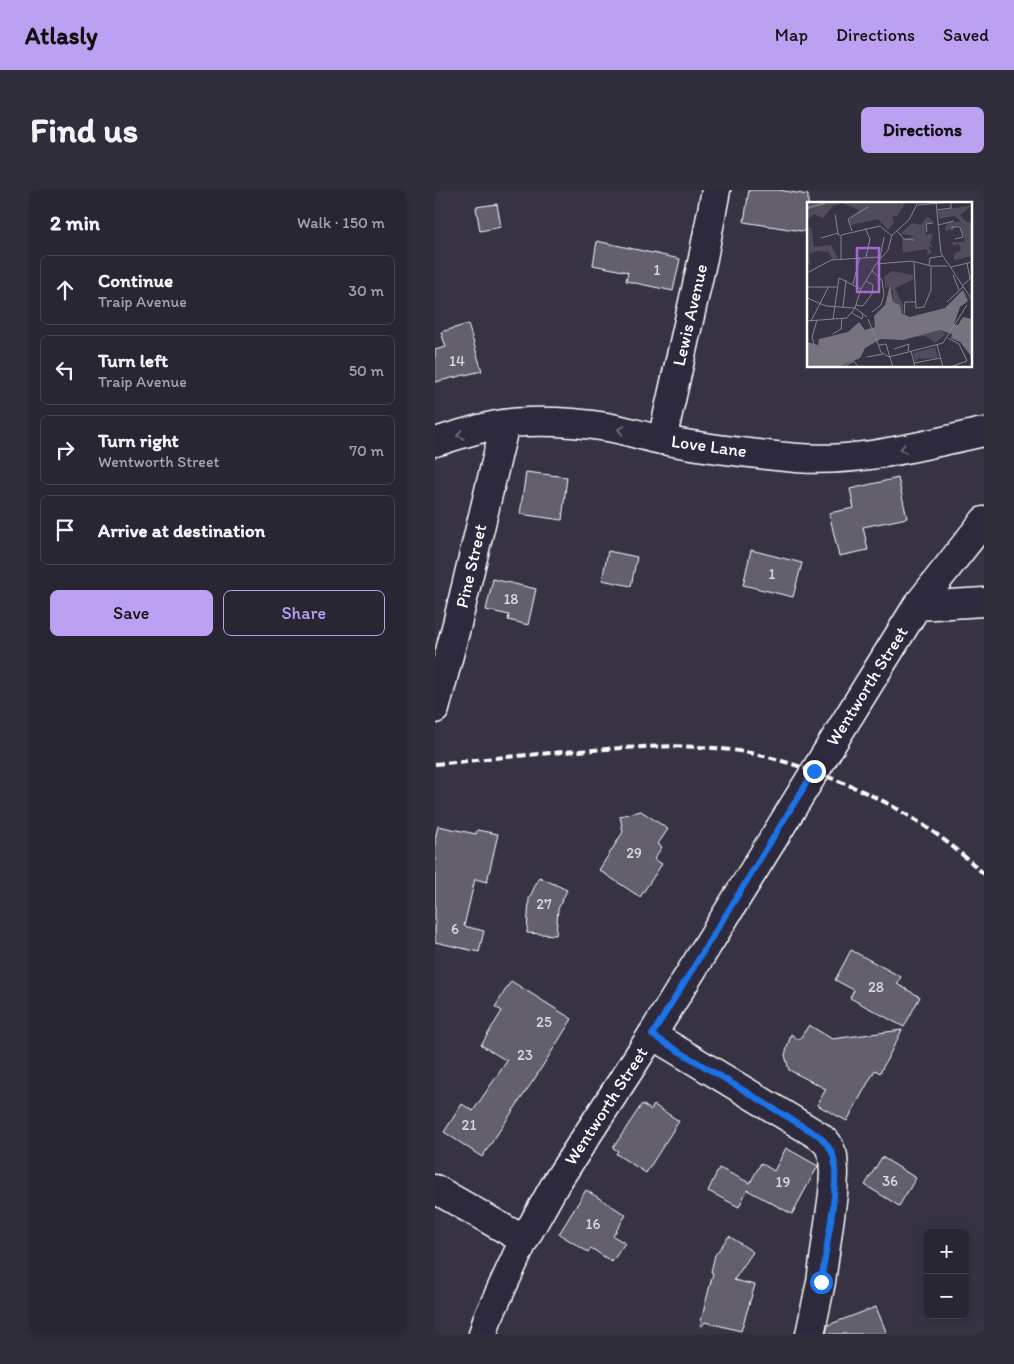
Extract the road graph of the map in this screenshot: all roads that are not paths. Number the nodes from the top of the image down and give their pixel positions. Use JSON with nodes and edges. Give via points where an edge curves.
{"nodes":[{"id":1,"x":716,"y":190,"type":"edge"},
{"id":2,"x":505,"y":424,"type":"junction"},
{"id":3,"x":984,"y":432,"type":"edge"},
{"id":4,"x":661,"y":440,"type":"junction"},
{"id":5,"x":435,"y":442,"type":"edge"},
{"id":6,"x":984,"y":521,"type":"edge"},
{"id":7,"x":984,"y":602,"type":"edge"},
{"id":8,"x":917,"y":606,"type":"junction"},
{"id":9,"x":435,"y":709,"type":"edge"},
{"id":10,"x":652,"y":1035,"type":"junction"},
{"id":11,"x":435,"y":1188,"type":"edge"},
{"id":12,"x":524,"y":1240,"type":"junction"},
{"id":13,"x":483,"y":1334,"type":"edge"},
{"id":14,"x":811,"y":1334,"type":"edge"}],
"edges":[{"from":1,"to":4,"type":"street","name":"Lewis Avenue"},
{"from":4,"to":2,"type":"street","name":"Love Lane","one_way":true,"via":[[607,427],[562,422]]},
{"from":2,"to":5,"type":"street","name":"Love Lane","one_way":true},
{"from":2,"to":9,"type":"street","name":"Pine Street"},
{"from":3,"to":4,"type":"street","name":"Love Lane","one_way":true,"via":[[868,456],[831,458],[798,458]]},
{"from":6,"to":8,"type":"street","name":"Wentworth Street"},
{"from":7,"to":8,"type":"street"},
{"from":8,"to":10,"type":"street","name":"Wentworth Street"},
{"from":10,"to":12,"type":"street","name":"Wentworth Street","via":[[556,1183]]},
{"from":10,"to":14,"type":"street","via":[[819,1136],[827,1144],[835,1172]]},
{"from":11,"to":12,"type":"street"},
{"from":12,"to":13,"type":"street","name":"Wentworth Street"}]}
